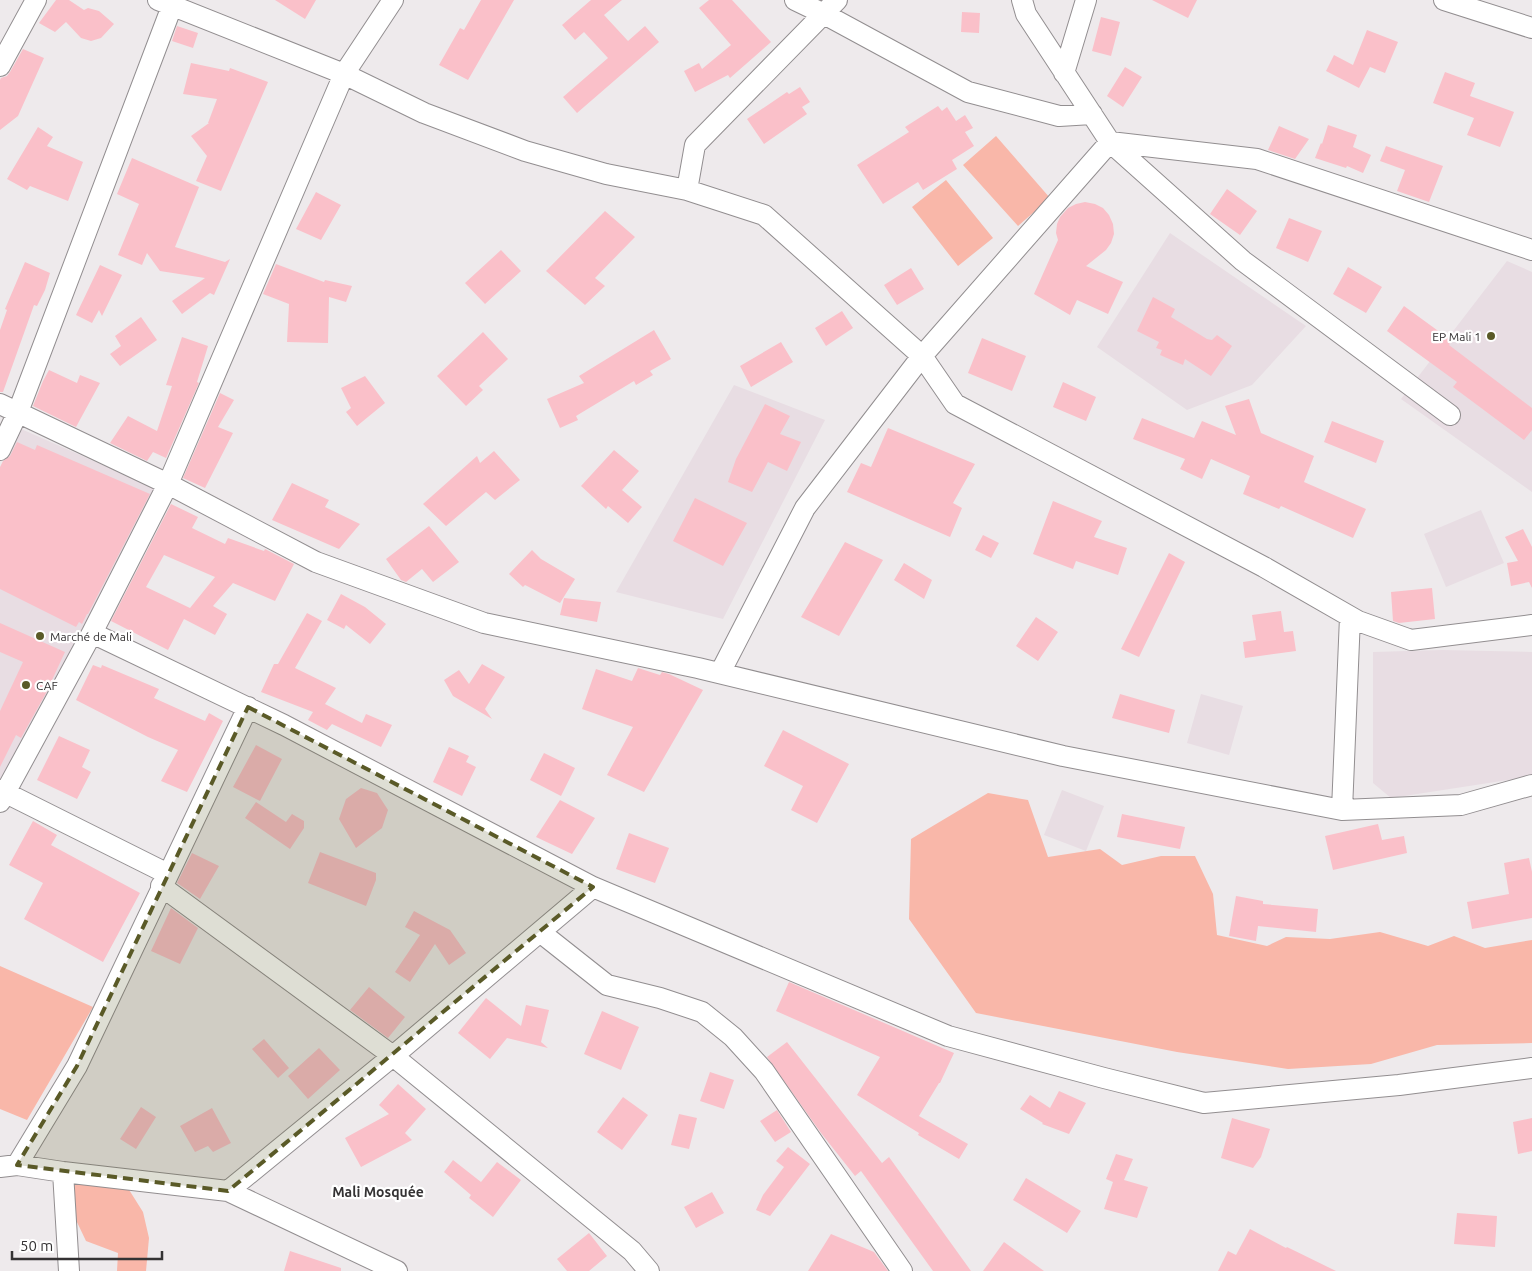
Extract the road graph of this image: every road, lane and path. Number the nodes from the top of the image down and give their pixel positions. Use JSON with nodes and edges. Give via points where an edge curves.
{"nodes":[{"id":1,"x":36,"y":0,"type":"edge"},
{"id":2,"x":393,"y":0,"type":"edge"},
{"id":3,"x":796,"y":0,"type":"edge"},
{"id":4,"x":1022,"y":0,"type":"edge"},
{"id":5,"x":1086,"y":0,"type":"edge"},
{"id":6,"x":1444,"y":0,"type":"edge"},
{"id":7,"x":165,"y":2,"type":"edge"},
{"id":8,"x":830,"y":7,"type":"edge"},
{"id":9,"x":1532,"y":28,"type":"edge"},
{"id":10,"x":0,"y":66,"type":"edge"},
{"id":11,"x":1064,"y":73,"type":"junction"},
{"id":12,"x":344,"y":74,"type":"junction"},
{"id":13,"x":1092,"y":114,"type":"junction"},
{"id":14,"x":1110,"y":142,"type":"junction"},
{"id":15,"x":686,"y":190,"type":"junction"},
{"id":16,"x":1532,"y":250,"type":"edge"},
{"id":17,"x":922,"y":356,"type":"junction"},
{"id":18,"x":0,"y":404,"type":"edge"},
{"id":19,"x":18,"y":412,"type":"junction"},
{"id":20,"x":1450,"y":415,"type":"dead end"},
{"id":21,"x":0,"y":450,"type":"edge"},
{"id":22,"x":168,"y":484,"type":"junction"},
{"id":23,"x":1350,"y":617,"type":"junction"},
{"id":24,"x":1532,"y":625,"type":"edge"},
{"id":25,"x":92,"y":633,"type":"junction"},
{"id":26,"x":720,"y":673,"type":"junction"},
{"id":27,"x":248,"y":707,"type":"junction"},
{"id":28,"x":1532,"y":785,"type":"edge"},
{"id":29,"x":2,"y":795,"type":"edge"},
{"id":30,"x":1342,"y":810,"type":"junction"},
{"id":31,"x":165,"y":880,"type":"junction"},
{"id":32,"x":594,"y":887,"type":"junction"},
{"id":33,"x":540,"y":932,"type":"junction"},
{"id":34,"x":393,"y":1056,"type":"junction"},
{"id":35,"x":1532,"y":1068,"type":"edge"},
{"id":36,"x":9,"y":1166,"type":"edge"},
{"id":37,"x":63,"y":1172,"type":"junction"},
{"id":38,"x":228,"y":1191,"type":"junction"},
{"id":39,"x":69,"y":1271,"type":"edge"},
{"id":40,"x":397,"y":1271,"type":"edge"},
{"id":41,"x":649,"y":1271,"type":"edge"},
{"id":42,"x":902,"y":1271,"type":"edge"}],
"edges":[{"from":1,"to":10,"type":"street"},
{"from":2,"to":12,"type":"street"},
{"from":3,"to":8,"type":"street"},
{"from":4,"to":11,"type":"street","via":[[1026,14]]},
{"from":5,"to":11,"type":"street"},
{"from":6,"to":9,"type":"street"},
{"from":7,"to":12,"type":"street"},
{"from":7,"to":19,"type":"street"},
{"from":8,"to":13,"type":"street","via":[[968,92],[1059,116]]},
{"from":8,"to":15,"type":"street","via":[[695,145]]},
{"from":11,"to":13,"type":"street"},
{"from":12,"to":15,"type":"street","via":[[424,113],[525,151],[606,174]]},
{"from":12,"to":22,"type":"street"},
{"from":13,"to":14,"type":"street"},
{"from":14,"to":16,"type":"street","via":[[1257,159]]},
{"from":14,"to":17,"type":"street"},
{"from":14,"to":20,"type":"street","via":[[1243,261]]},
{"from":15,"to":17,"type":"street","via":[[764,215]]},
{"from":17,"to":23,"type":"street","via":[[955,404],[1264,567]]},
{"from":17,"to":26,"type":"street","via":[[805,508]]},
{"from":18,"to":19,"type":"street"},
{"from":19,"to":21,"type":"street"},
{"from":19,"to":22,"type":"street"},
{"from":22,"to":25,"type":"street"},
{"from":22,"to":26,"type":"street","via":[[316,562],[484,623]]},
{"from":23,"to":24,"type":"street","via":[[1411,640]]},
{"from":23,"to":30,"type":"street"},
{"from":25,"to":27,"type":"street"},
{"from":25,"to":29,"type":"street"},
{"from":26,"to":30,"type":"street","via":[[1063,756]]},
{"from":27,"to":31,"type":"street"},
{"from":27,"to":32,"type":"street"},
{"from":28,"to":30,"type":"street","via":[[1461,805]]},
{"from":29,"to":31,"type":"street"},
{"from":31,"to":34,"type":"street"},
{"from":31,"to":36,"type":"street","via":[[77,1066]]},
{"from":32,"to":33,"type":"street"},
{"from":32,"to":35,"type":"street","via":[[948,1036],[1204,1103],[1399,1085]]},
{"from":33,"to":34,"type":"street"},
{"from":33,"to":42,"type":"street","via":[[606,985],[702,1012],[733,1037],[764,1071]]},
{"from":34,"to":38,"type":"street"},
{"from":34,"to":41,"type":"street","via":[[632,1251]]},
{"from":36,"to":37,"type":"street"},
{"from":37,"to":38,"type":"street"},
{"from":37,"to":39,"type":"street"},
{"from":38,"to":40,"type":"street"}]}
